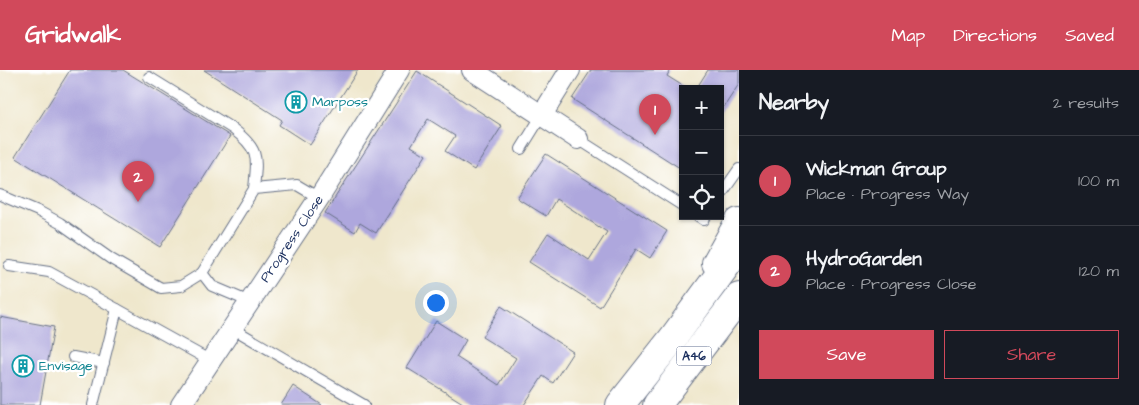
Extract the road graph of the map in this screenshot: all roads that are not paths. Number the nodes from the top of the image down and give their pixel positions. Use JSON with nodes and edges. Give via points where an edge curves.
{"nodes":[{"id":1,"x":399,"y":70,"type":"edge"},
{"id":2,"x":472,"y":70,"type":"edge"},
{"id":3,"x":570,"y":70,"type":"edge"},
{"id":4,"x":149,"y":77,"type":"dead end"},
{"id":5,"x":542,"y":115,"type":"junction"},
{"id":6,"x":578,"y":139,"type":"joint"},
{"id":7,"x":521,"y":149,"type":"dead end"},
{"id":8,"x":739,"y":169,"type":"edge"},
{"id":9,"x":254,"y":189,"type":"junction"},
{"id":10,"x":724,"y":190,"type":"edge"},
{"id":11,"x":0,"y":195,"type":"edge"},
{"id":12,"x":319,"y":198,"type":"junction"},
{"id":13,"x":679,"y":203,"type":"edge"},
{"id":14,"x":739,"y":222,"type":"edge"},
{"id":15,"x":739,"y":248,"type":"edge"},
{"id":16,"x":9,"y":266,"type":"dead end"},
{"id":17,"x":202,"y":273,"type":"junction"},
{"id":18,"x":736,"y":301,"type":"edge"},
{"id":19,"x":250,"y":302,"type":"junction"},
{"id":20,"x":117,"y":309,"type":"junction"},
{"id":21,"x":232,"y":328,"type":"junction"},
{"id":22,"x":673,"y":338,"type":"junction"},
{"id":23,"x":73,"y":357,"type":"dead end"},
{"id":24,"x":210,"y":360,"type":"junction"},
{"id":25,"x":104,"y":363,"type":"junction"},
{"id":26,"x":93,"y":405,"type":"edge"},
{"id":27,"x":181,"y":405,"type":"edge"},
{"id":28,"x":364,"y":405,"type":"edge"},
{"id":29,"x":620,"y":405,"type":"edge"},
{"id":30,"x":657,"y":405,"type":"edge"}],
"edges":[{"from":1,"to":12,"type":"street","name":"Progress Close"},
{"from":2,"to":5,"type":"street"},
{"from":3,"to":5,"type":"street"},
{"from":4,"to":9,"type":"lane","via":[[246,139],[257,158]]},
{"from":5,"to":6,"type":"street"},
{"from":5,"to":7,"type":"lane"},
{"from":6,"to":13,"type":"lane"},
{"from":8,"to":10,"type":"lane"},
{"from":9,"to":12,"type":"lane","via":[[296,185]]},
{"from":9,"to":17,"type":"lane"},
{"from":11,"to":17,"type":"lane","via":[[46,215],[161,288],[181,286]]},
{"from":12,"to":19,"type":"street","name":"Progress Close"},
{"from":14,"to":22,"type":"highway"},
{"from":15,"to":22,"type":"highway","number":"A46"},
{"from":16,"to":20,"type":"lane","via":[[49,272]]},
{"from":17,"to":19,"type":"lane","via":[[212,286]]},
{"from":18,"to":30,"type":"highway","number":"A46"},
{"from":19,"to":21,"type":"street","name":"Progress Close"},
{"from":20,"to":24,"type":"lane"},
{"from":20,"to":25,"type":"lane"},
{"from":21,"to":24,"type":"street","name":"Progress Close"},
{"from":21,"to":28,"type":"lane"},
{"from":22,"to":29,"type":"highway","number":"A46"},
{"from":23,"to":25,"type":"lane"},
{"from":24,"to":27,"type":"street","name":"Progress Close"},
{"from":25,"to":26,"type":"lane"}]}
